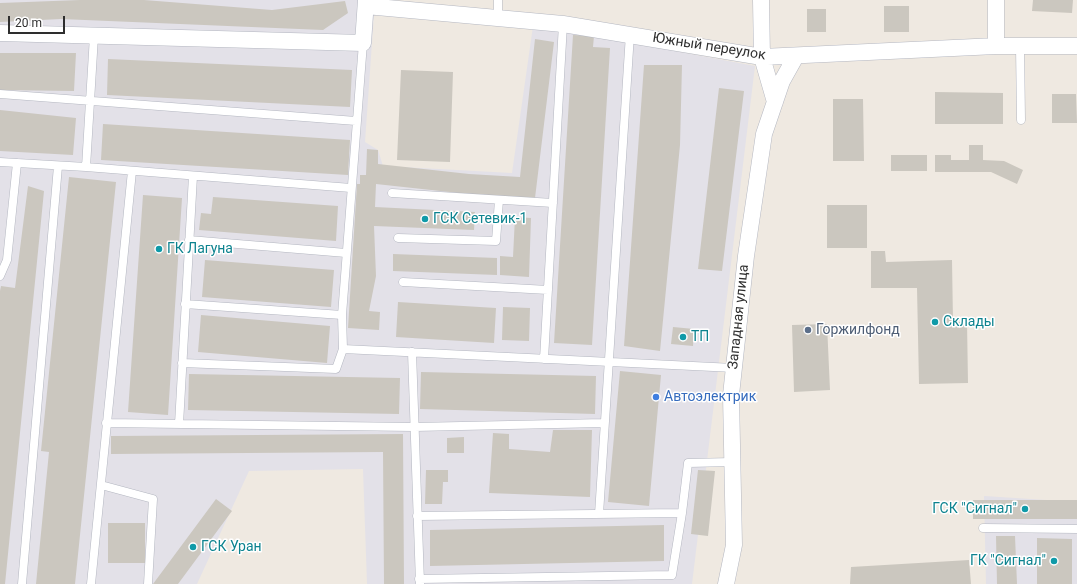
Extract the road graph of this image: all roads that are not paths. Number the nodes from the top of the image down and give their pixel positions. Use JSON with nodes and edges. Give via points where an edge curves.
{"nodes":[{"id":1,"x":498,"y":0,"type":"edge"},
{"id":2,"x":761,"y":0,"type":"edge"},
{"id":3,"x":996,"y":0,"type":"edge"},
{"id":4,"x":366,"y":3,"type":"edge"},
{"id":5,"x":498,"y":18,"type":"junction"},
{"id":6,"x":564,"y":24,"type":"junction"},
{"id":7,"x":0,"y":33,"type":"edge"},
{"id":8,"x":630,"y":34,"type":"junction"},
{"id":9,"x":94,"y":36,"type":"junction"},
{"id":10,"x":363,"y":43,"type":"junction"},
{"id":11,"x":996,"y":46,"type":"junction"},
{"id":12,"x":1020,"y":46,"type":"junction"},
{"id":13,"x":1077,"y":46,"type":"edge"},
{"id":14,"x":796,"y":56,"type":"junction"},
{"id":15,"x":762,"y":57,"type":"junction"},
{"id":16,"x":0,"y":94,"type":"edge"},
{"id":17,"x":90,"y":101,"type":"junction"},
{"id":18,"x":775,"y":102,"type":"junction"},
{"id":19,"x":1020,"y":120,"type":"dead end"},
{"id":20,"x":356,"y":121,"type":"junction"},
{"id":21,"x":0,"y":162,"type":"edge"},
{"id":22,"x":17,"y":163,"type":"junction"},
{"id":23,"x":58,"y":166,"type":"junction"},
{"id":24,"x":86,"y":167,"type":"junction"},
{"id":25,"x":132,"y":171,"type":"junction"},
{"id":26,"x":193,"y":176,"type":"junction"},
{"id":27,"x":351,"y":188,"type":"junction"},
{"id":28,"x":392,"y":193,"type":"dead end"},
{"id":29,"x":499,"y":200,"type":"junction"},
{"id":30,"x":553,"y":203,"type":"junction"},
{"id":31,"x":398,"y":238,"type":"dead end"},
{"id":32,"x":189,"y":240,"type":"junction"},
{"id":33,"x":346,"y":253,"type":"junction"},
{"id":34,"x":0,"y":276,"type":"edge"},
{"id":35,"x":403,"y":282,"type":"dead end"},
{"id":36,"x":548,"y":290,"type":"junction"},
{"id":37,"x":185,"y":304,"type":"junction"},
{"id":38,"x":342,"y":315,"type":"junction"},
{"id":39,"x":343,"y":349,"type":"junction"},
{"id":40,"x":412,"y":352,"type":"junction"},
{"id":41,"x":544,"y":358,"type":"junction"},
{"id":42,"x":608,"y":362,"type":"junction"},
{"id":43,"x":182,"y":363,"type":"junction"},
{"id":44,"x":734,"y":368,"type":"junction"},
{"id":45,"x":106,"y":422,"type":"junction"},
{"id":46,"x":604,"y":423,"type":"junction"},
{"id":47,"x":179,"y":424,"type":"junction"},
{"id":48,"x":414,"y":427,"type":"junction"},
{"id":49,"x":732,"y":462,"type":"junction"},
{"id":50,"x":101,"y":485,"type":"junction"},
{"id":51,"x":682,"y":513,"type":"junction"},
{"id":52,"x":599,"y":514,"type":"junction"},
{"id":53,"x":417,"y":516,"type":"junction"},
{"id":54,"x":982,"y":528,"type":"dead end"},
{"id":55,"x":1077,"y":529,"type":"edge"},
{"id":56,"x":420,"y":581,"type":"edge"},
{"id":57,"x":22,"y":584,"type":"edge"},
{"id":58,"x":91,"y":584,"type":"edge"},
{"id":59,"x":148,"y":584,"type":"edge"},
{"id":60,"x":726,"y":584,"type":"edge"}],
"edges":[{"from":1,"to":5,"type":"lane"},
{"from":2,"to":15,"type":"street"},
{"from":3,"to":11,"type":"street"},
{"from":4,"to":5,"type":"street","name":"Южный переулок"},
{"from":4,"to":10,"type":"street"},
{"from":5,"to":6,"type":"street","name":"Южный переулок"},
{"from":6,"to":8,"type":"street","name":"Южный переулок"},
{"from":6,"to":30,"type":"lane"},
{"from":7,"to":9,"type":"street"},
{"from":8,"to":15,"type":"street","name":"Южный переулок"},
{"from":8,"to":42,"type":"lane"},
{"from":9,"to":10,"type":"street"},
{"from":9,"to":17,"type":"lane"},
{"from":10,"to":20,"type":"lane"},
{"from":11,"to":12,"type":"street","name":"Южный переулок"},
{"from":11,"to":14,"type":"street","name":"Южный переулок"},
{"from":12,"to":13,"type":"street","name":"Южный переулок"},
{"from":12,"to":19,"type":"lane"},
{"from":14,"to":15,"type":"street","name":"Южный переулок"},
{"from":14,"to":18,"type":"street","name":"Западная улица","via":[[782,81]]},
{"from":15,"to":18,"type":"street"},
{"from":16,"to":17,"type":"lane"},
{"from":17,"to":20,"type":"lane"},
{"from":17,"to":24,"type":"lane"},
{"from":18,"to":44,"type":"street","name":"Западная улица","via":[[764,134],[746,256]]},
{"from":20,"to":27,"type":"lane"},
{"from":21,"to":22,"type":"lane"},
{"from":22,"to":23,"type":"lane"},
{"from":22,"to":34,"type":"lane","via":[[7,260]]},
{"from":23,"to":24,"type":"lane"},
{"from":23,"to":57,"type":"lane"},
{"from":24,"to":25,"type":"lane"},
{"from":25,"to":26,"type":"lane"},
{"from":25,"to":45,"type":"lane"},
{"from":26,"to":27,"type":"lane"},
{"from":26,"to":32,"type":"lane"},
{"from":27,"to":33,"type":"lane"},
{"from":28,"to":29,"type":"lane"},
{"from":29,"to":30,"type":"lane"},
{"from":29,"to":31,"type":"lane","via":[[496,241]]},
{"from":30,"to":36,"type":"lane"},
{"from":32,"to":33,"type":"lane"},
{"from":32,"to":37,"type":"lane"},
{"from":33,"to":38,"type":"lane"},
{"from":35,"to":36,"type":"lane"},
{"from":36,"to":41,"type":"lane"},
{"from":37,"to":38,"type":"lane"},
{"from":37,"to":43,"type":"lane"},
{"from":38,"to":39,"type":"lane"},
{"from":39,"to":40,"type":"lane"},
{"from":39,"to":43,"type":"lane","via":[[336,369]]},
{"from":40,"to":41,"type":"lane"},
{"from":40,"to":48,"type":"lane"},
{"from":41,"to":42,"type":"lane"},
{"from":42,"to":44,"type":"lane"},
{"from":42,"to":46,"type":"lane"},
{"from":43,"to":47,"type":"lane"},
{"from":44,"to":49,"type":"street","name":"Западная улица","via":[[731,395]]},
{"from":45,"to":47,"type":"lane"},
{"from":45,"to":50,"type":"lane"},
{"from":46,"to":48,"type":"lane"},
{"from":46,"to":52,"type":"lane"},
{"from":47,"to":48,"type":"lane"},
{"from":48,"to":53,"type":"lane"},
{"from":49,"to":51,"type":"lane","via":[[688,463]]},
{"from":49,"to":60,"type":"street","name":"Западная улица","via":[[734,545]]},
{"from":50,"to":58,"type":"lane"},
{"from":50,"to":59,"type":"lane","via":[[153,498]]},
{"from":51,"to":52,"type":"lane"},
{"from":51,"to":56,"type":"lane","via":[[672,574]]},
{"from":52,"to":53,"type":"lane"},
{"from":53,"to":56,"type":"lane"},
{"from":54,"to":55,"type":"lane"}]}
